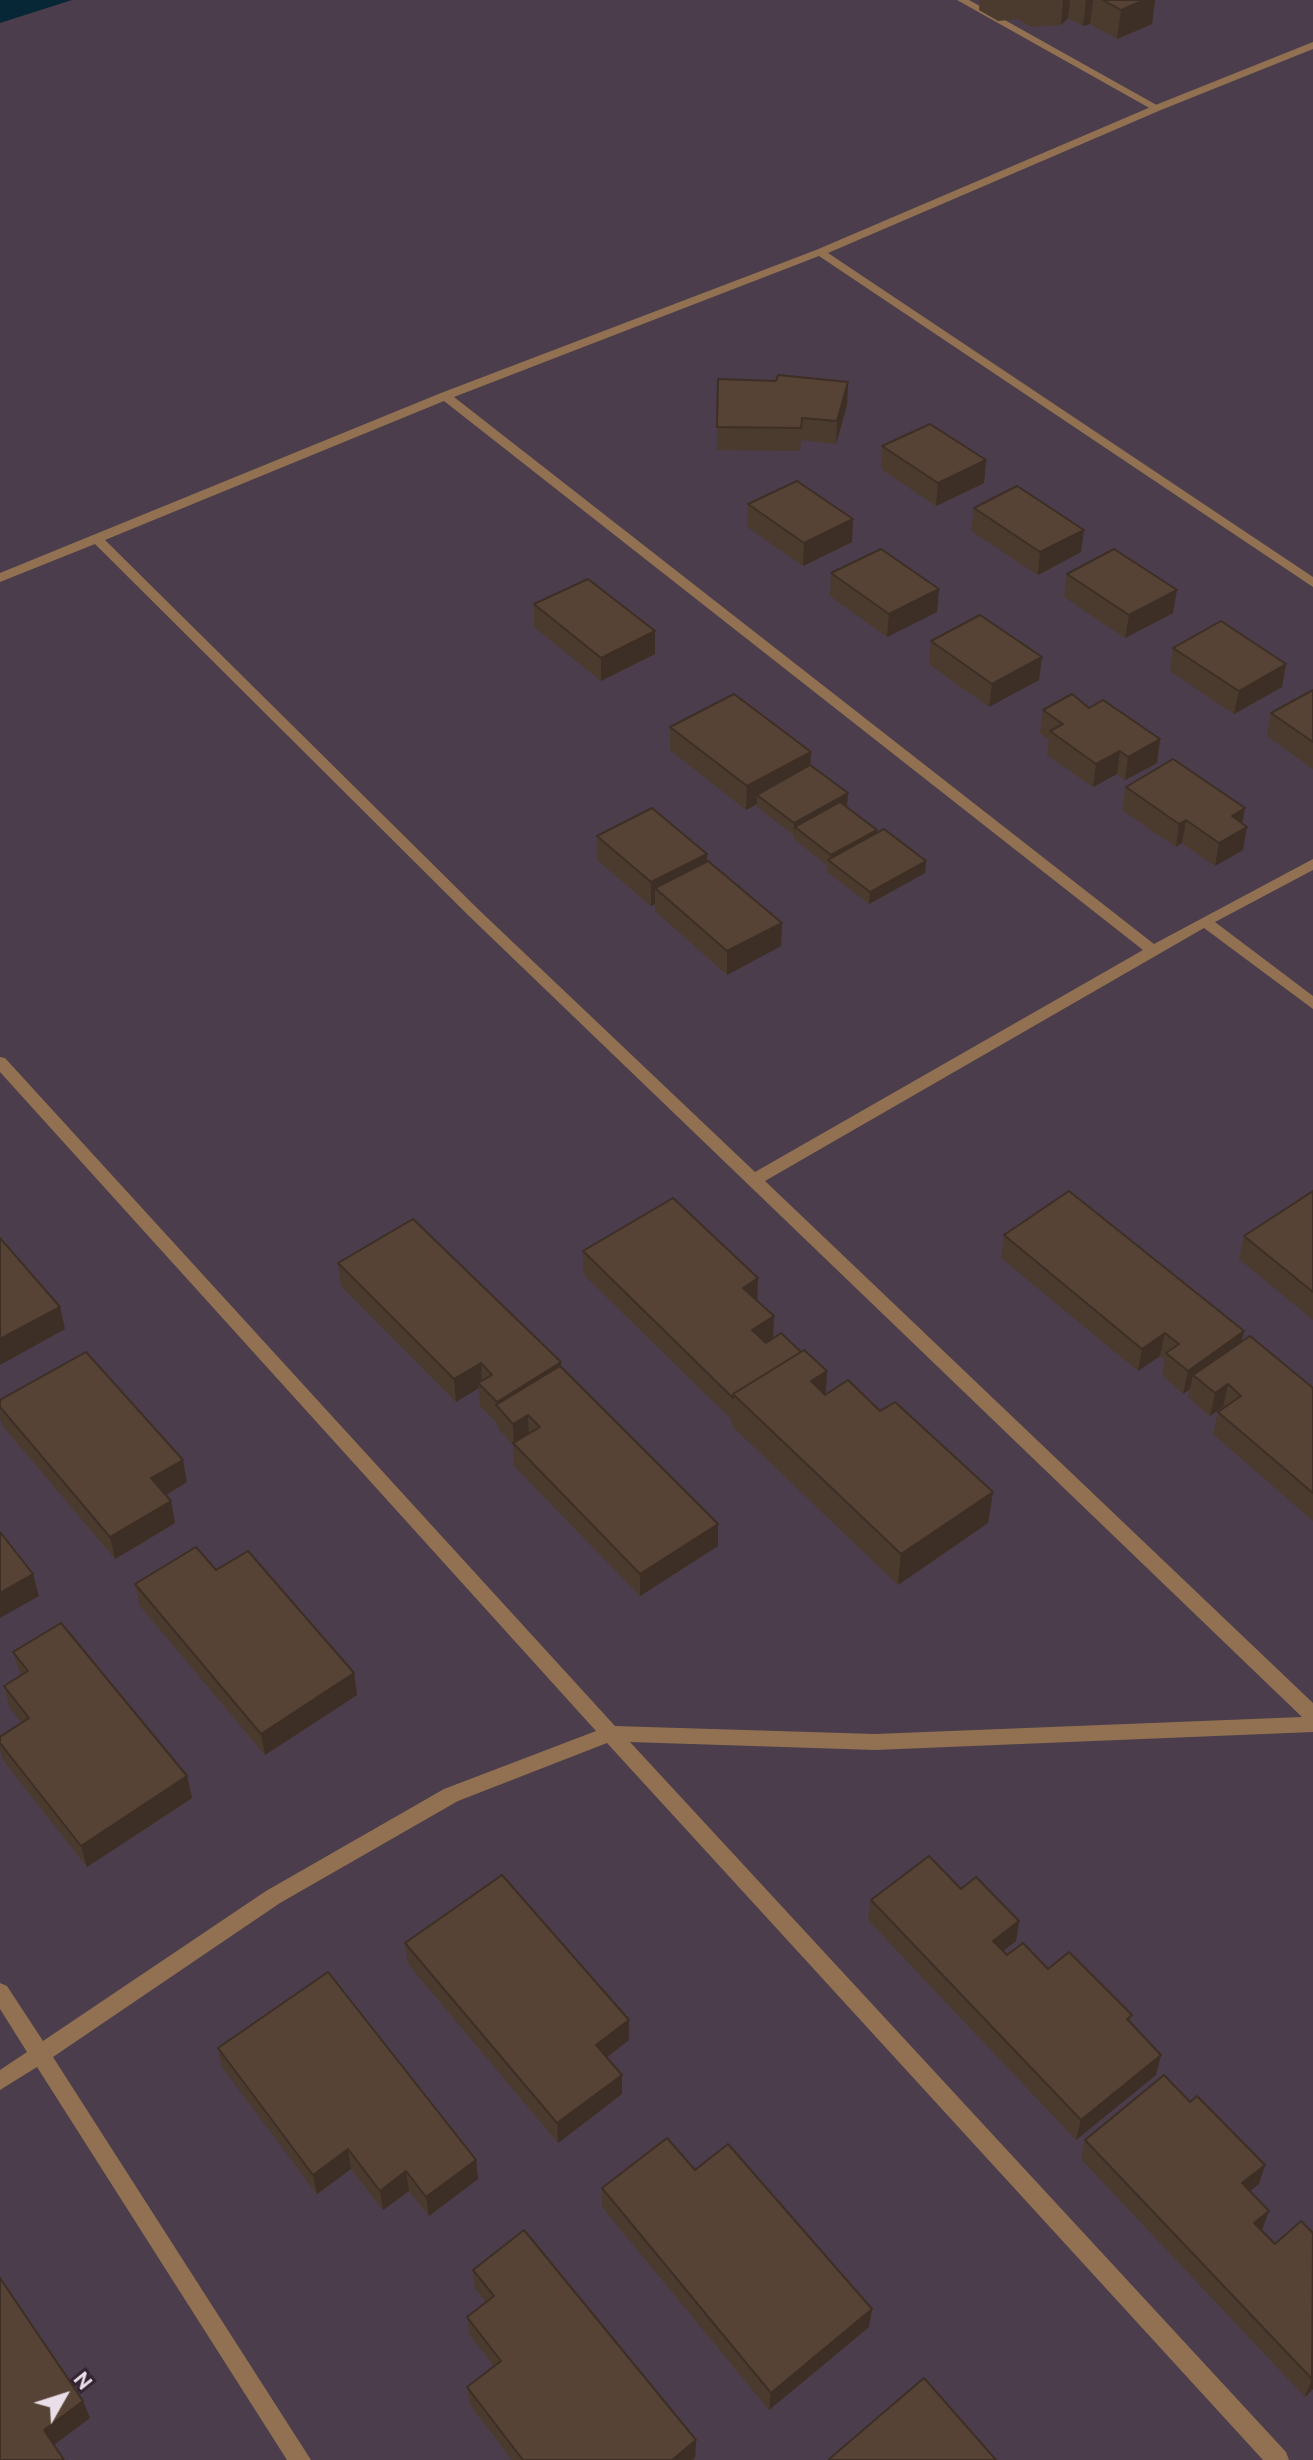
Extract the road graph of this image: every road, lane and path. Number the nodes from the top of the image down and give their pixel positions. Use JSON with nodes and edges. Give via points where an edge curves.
{"nodes":[{"id":1,"x":962,"y":0,"type":"edge"},
{"id":2,"x":1313,"y":45,"type":"edge"},
{"id":3,"x":1157,"y":108,"type":"junction"},
{"id":4,"x":820,"y":252,"type":"junction"},
{"id":5,"x":445,"y":396,"type":"junction"},
{"id":6,"x":97,"y":539,"type":"junction"},
{"id":7,"x":0,"y":578,"type":"edge"},
{"id":8,"x":1313,"y":583,"type":"edge"},
{"id":9,"x":1313,"y":864,"type":"edge"},
{"id":10,"x":1205,"y":921,"type":"junction"},
{"id":11,"x":1154,"y":951,"type":"junction"},
{"id":12,"x":1313,"y":1004,"type":"edge"},
{"id":13,"x":0,"y":1062,"type":"edge"},
{"id":14,"x":754,"y":1180,"type":"junction"},
{"id":15,"x":1313,"y":1715,"type":"edge"},
{"id":16,"x":1313,"y":1724,"type":"edge"},
{"id":17,"x":610,"y":1734,"type":"junction"},
{"id":18,"x":0,"y":1992,"type":"edge"},
{"id":19,"x":41,"y":2055,"type":"junction"},
{"id":20,"x":0,"y":2081,"type":"edge"},
{"id":21,"x":300,"y":2460,"type":"edge"},
{"id":22,"x":1278,"y":2460,"type":"edge"}],
"edges":[{"from":1,"to":3,"type":"street"},
{"from":2,"to":3,"type":"street"},
{"from":3,"to":4,"type":"street"},
{"from":4,"to":5,"type":"street"},
{"from":4,"to":8,"type":"street"},
{"from":5,"to":6,"type":"street"},
{"from":5,"to":11,"type":"street"},
{"from":6,"to":7,"type":"street"},
{"from":6,"to":14,"type":"street","via":[[474,913]]},
{"from":9,"to":10,"type":"street"},
{"from":10,"to":11,"type":"street"},
{"from":10,"to":12,"type":"street"},
{"from":11,"to":14,"type":"street"},
{"from":13,"to":17,"type":"street"},
{"from":14,"to":15,"type":"street"},
{"from":16,"to":17,"type":"street","via":[[875,1742]]},
{"from":17,"to":19,"type":"street","via":[[451,1795],[273,1897]]},
{"from":17,"to":22,"type":"street"},
{"from":18,"to":19,"type":"street"},
{"from":19,"to":20,"type":"street"},
{"from":19,"to":21,"type":"street"}]}
